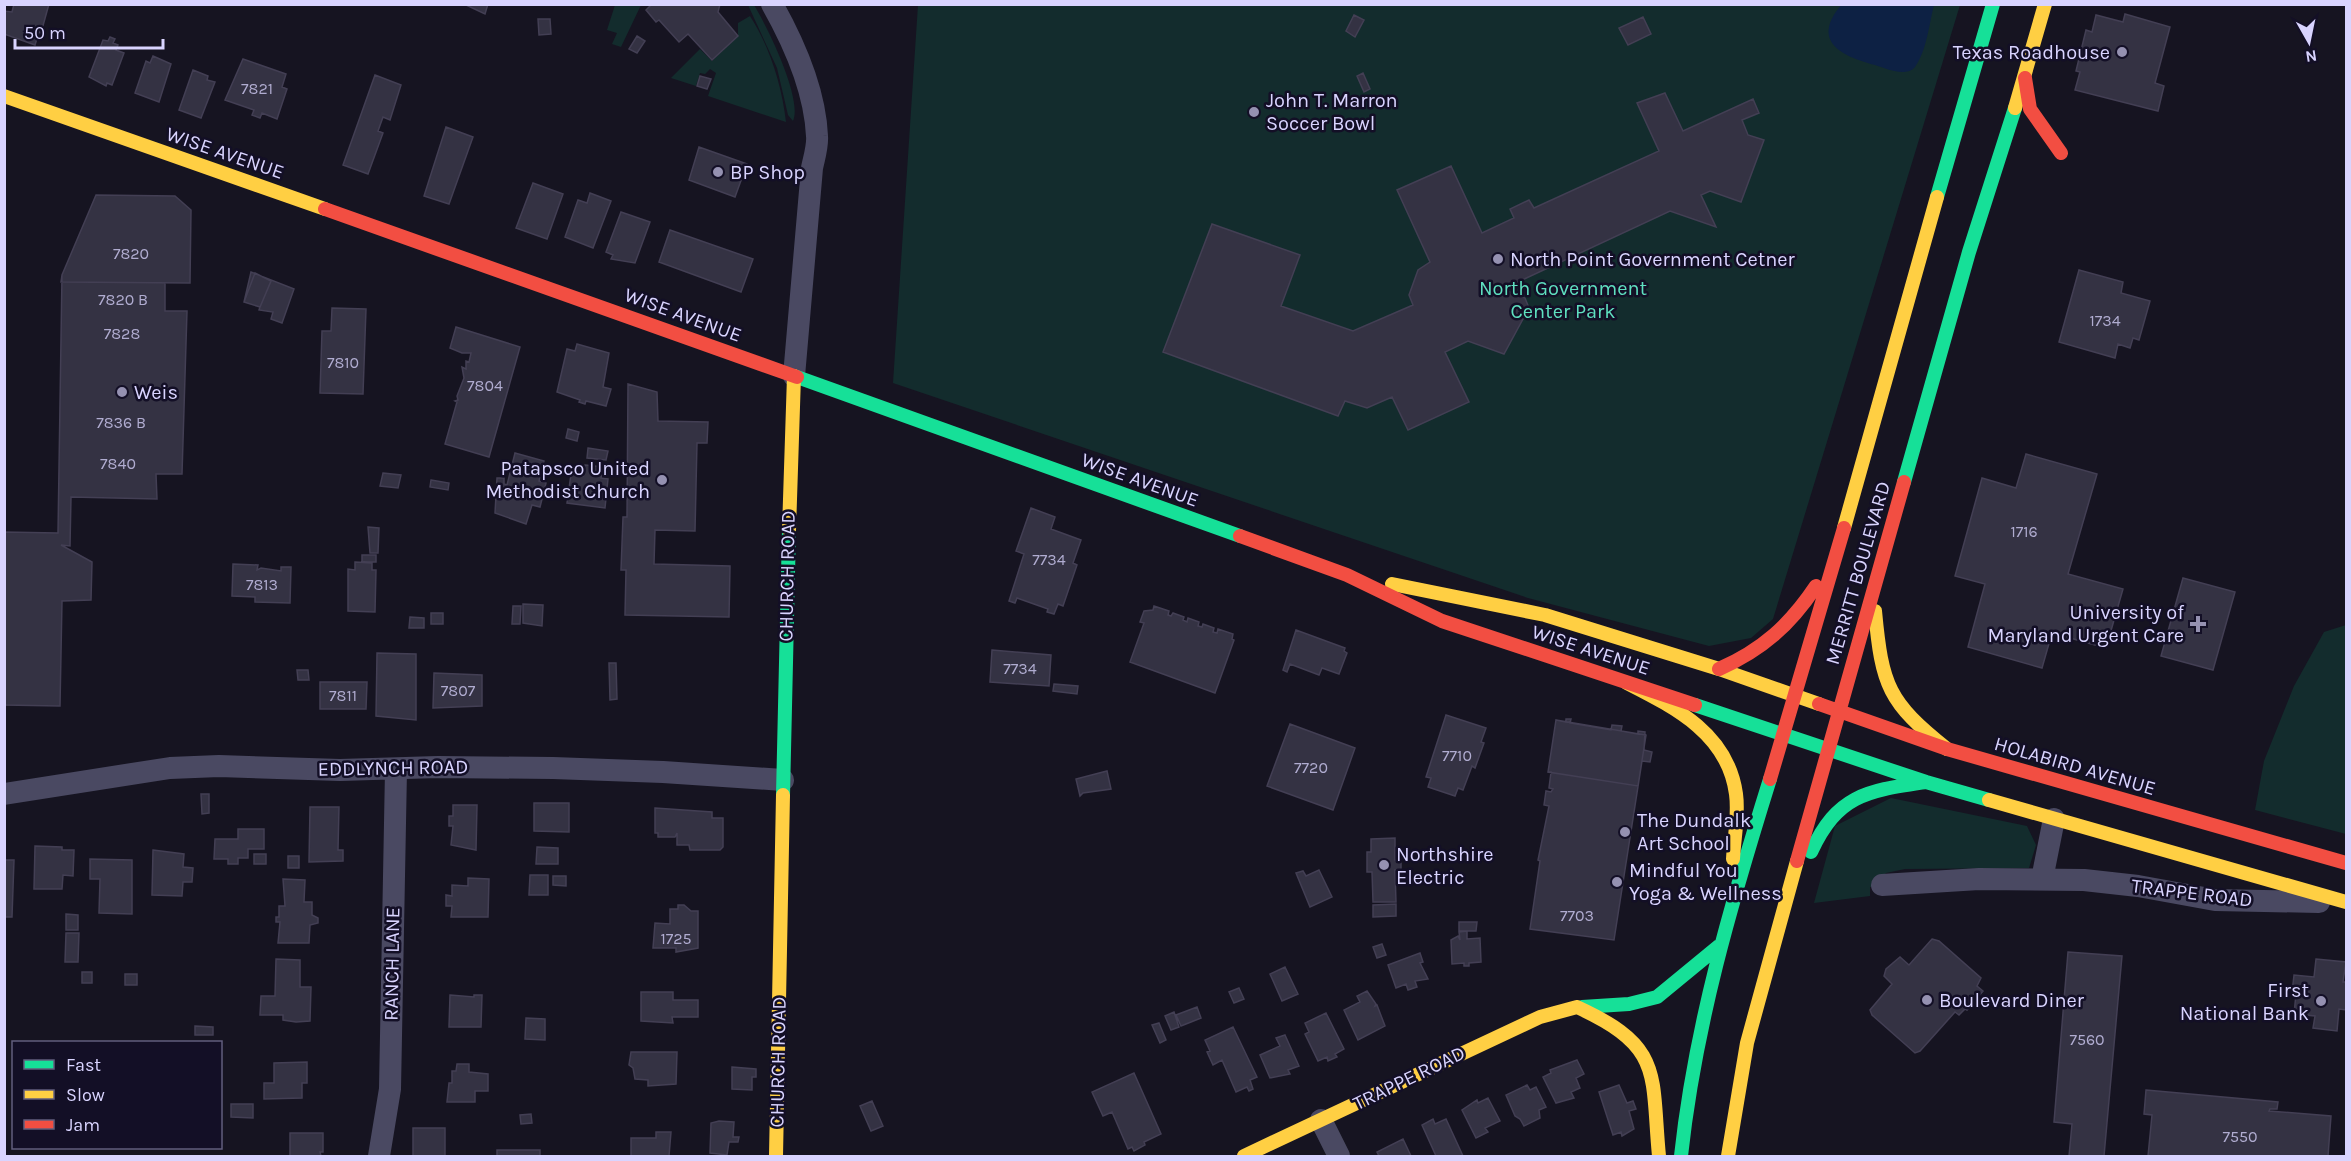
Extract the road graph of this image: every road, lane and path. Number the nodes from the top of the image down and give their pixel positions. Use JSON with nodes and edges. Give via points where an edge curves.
{"nodes":[{"id":1,"x":772,"y":4,"type":"edge"},
{"id":2,"x":1993,"y":4,"type":"edge"},
{"id":3,"x":2045,"y":4,"type":"edge"},
{"id":4,"x":2025,"y":78,"type":"junction"},
{"id":5,"x":4,"y":96,"type":"edge"},
{"id":6,"x":2061,"y":153,"type":"dead end"},
{"id":7,"x":794,"y":376,"type":"junction"},
{"id":8,"x":1832,"y":562,"type":"junction"},
{"id":9,"x":1347,"y":575,"type":"junction"},
{"id":10,"x":1873,"y":591,"type":"junction"},
{"id":11,"x":1719,"y":669,"type":"junction"},
{"id":12,"x":1627,"y":683,"type":"junction"},
{"id":13,"x":1796,"y":696,"type":"junction"},
{"id":14,"x":1839,"y":711,"type":"junction"},
{"id":15,"x":1784,"y":735,"type":"junction"},
{"id":16,"x":1947,"y":749,"type":"junction"},
{"id":17,"x":1828,"y":750,"type":"junction"},
{"id":18,"x":396,"y":770,"type":"junction"},
{"id":19,"x":783,"y":780,"type":"junction"},
{"id":20,"x":1926,"y":782,"type":"junction"},
{"id":21,"x":4,"y":794,"type":"edge"},
{"id":22,"x":2054,"y":819,"type":"junction"},
{"id":23,"x":2346,"y":863,"type":"edge"},
{"id":24,"x":2042,"y":879,"type":"junction"},
{"id":25,"x":1882,"y":885,"type":"dead end"},
{"id":26,"x":2344,"y":902,"type":"edge"},
{"id":27,"x":1730,"y":906,"type":"junction"},
{"id":28,"x":1778,"y":928,"type":"junction"},
{"id":29,"x":1719,"y":945,"type":"junction"},
{"id":30,"x":1577,"y":1007,"type":"junction"},
{"id":31,"x":1322,"y":1120,"type":"junction"},
{"id":32,"x":379,"y":1156,"type":"edge"},
{"id":33,"x":776,"y":1156,"type":"edge"},
{"id":34,"x":1244,"y":1156,"type":"edge"},
{"id":35,"x":1339,"y":1156,"type":"edge"},
{"id":36,"x":1659,"y":1156,"type":"edge"},
{"id":37,"x":1681,"y":1156,"type":"edge"},
{"id":38,"x":1728,"y":1156,"type":"edge"}],
"edges":[{"from":1,"to":7,"type":"street","name":"CHURCH ROAD","via":[[800,63],[818,138]]},
{"from":2,"to":8,"type":"main road","name":"MERRITT BOULEVARD"},
{"from":3,"to":4,"type":"main road","name":"MERRITT BOULEVARD"},
{"from":4,"to":6,"type":"main road","via":[[2030,109]]},
{"from":4,"to":10,"type":"main road","name":"MERRITT BOULEVARD","via":[[1969,252]]},
{"from":5,"to":7,"type":"main road","name":"WISE AVENUE"},
{"from":7,"to":9,"type":"main road","name":"WISE AVENUE"},
{"from":7,"to":19,"type":"main road","name":"CHURCH ROAD"},
{"from":8,"to":11,"type":"main road","via":[[1795,619],[1778,637],[1748,657]]},
{"from":8,"to":13,"type":"main road","name":"MERRITT BOULEVARD"},
{"from":9,"to":11,"type":"main road","name":"WISE AVENUE","via":[[1545,615]]},
{"from":9,"to":12,"type":"main road","name":"WISE AVENUE","via":[[1442,621]]},
{"from":10,"to":14,"type":"main road","name":"MERRITT BOULEVARD"},
{"from":10,"to":16,"type":"main road","via":[[1878,655],[1886,689],[1907,719]]},
{"from":11,"to":13,"type":"main road","name":"WISE AVENUE"},
{"from":12,"to":15,"type":"main road","name":"WISE AVENUE"},
{"from":12,"to":27,"type":"main road","via":[[1695,720],[1724,757],[1736,795]]},
{"from":13,"to":14,"type":"main road","name":"HOLABIRD AVENUE"},
{"from":13,"to":15,"type":"main road","name":"MERRITT BOULEVARD"},
{"from":14,"to":16,"type":"main road","name":"HOLABIRD AVENUE"},
{"from":14,"to":17,"type":"main road","name":"MERRITT BOULEVARD"},
{"from":15,"to":17,"type":"main road","name":"WISE AVENUE"},
{"from":15,"to":27,"type":"main road","name":"MERRITT BOULEVARD"},
{"from":16,"to":23,"type":"main road","name":"HOLABIRD AVENUE"},
{"from":17,"to":20,"type":"main road"},
{"from":17,"to":28,"type":"main road","name":"MERRITT BOULEVARD"},
{"from":18,"to":19,"type":"street","name":"EDDLYNCH ROAD","via":[[553,768]]},
{"from":18,"to":21,"type":"street","name":"EDDLYNCH ROAD","via":[[170,768]]},
{"from":18,"to":32,"type":"street","name":"RANCH LANE","via":[[390,1089]]},
{"from":19,"to":33,"type":"main road","name":"CHURCH ROAD"},
{"from":20,"to":22,"type":"main road"},
{"from":20,"to":28,"type":"main road","via":[[1876,791],[1847,803],[1835,813],[1823,826]]},
{"from":22,"to":24,"type":"street"},
{"from":22,"to":26,"type":"main road"},
{"from":24,"to":25,"type":"street","name":"TRAPPE ROAD"},
{"from":24,"to":26,"type":"street","name":"TRAPPE ROAD","via":[[2138,886],[2215,900]]},
{"from":27,"to":29,"type":"main road","name":"MERRITT BOULEVARD"},
{"from":28,"to":38,"type":"main road","name":"MERRITT BOULEVARD","via":[[1745,1053]]},
{"from":29,"to":30,"type":"main road","name":"TRAPPE ROAD","via":[[1657,997]]},
{"from":29,"to":37,"type":"main road","name":"MERRITT BOULEVARD","via":[[1695,1045]]},
{"from":30,"to":31,"type":"main road","name":"TRAPPE ROAD","via":[[1529,1022]]},
{"from":30,"to":36,"type":"main road","via":[[1609,1020],[1625,1032],[1643,1056],[1655,1091]]},
{"from":31,"to":34,"type":"main road","name":"TRAPPE ROAD"},
{"from":31,"to":35,"type":"street"}]}
